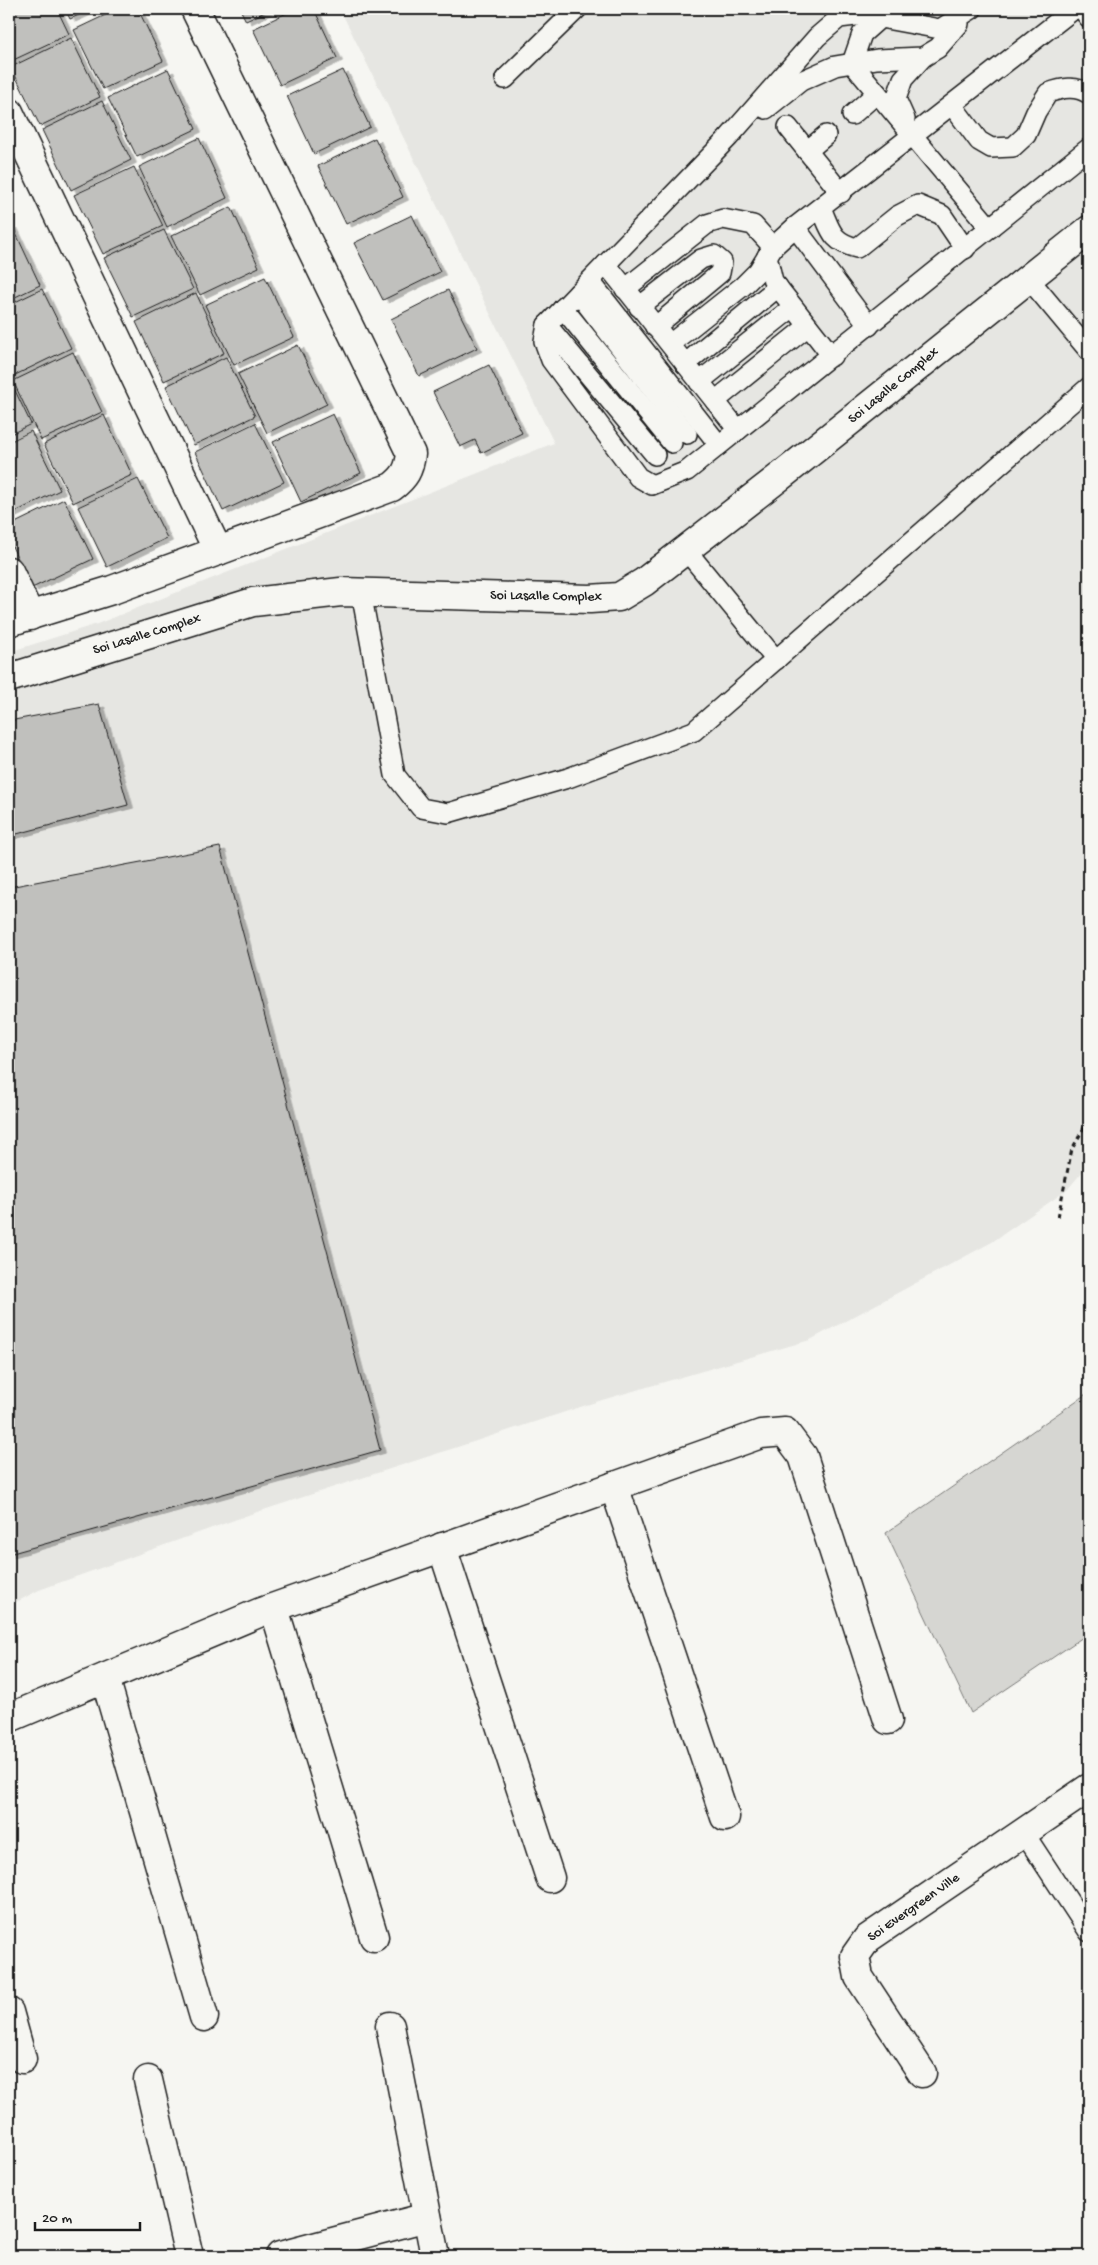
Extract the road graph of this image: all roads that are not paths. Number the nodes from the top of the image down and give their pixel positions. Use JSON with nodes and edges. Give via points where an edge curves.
{"nodes":[{"id":1,"x":195,"y":9,"type":"edge"},
{"id":2,"x":577,"y":9,"type":"edge"},
{"id":3,"x":973,"y":9,"type":"edge"},
{"id":4,"x":1074,"y":9,"type":"edge"},
{"id":5,"x":1082,"y":9,"type":"edge"},
{"id":6,"x":880,"y":18,"type":"junction"},
{"id":7,"x":1089,"y":18,"type":"edge"},
{"id":8,"x":923,"y":57,"type":"junction"},
{"id":9,"x":852,"y":63,"type":"junction"},
{"id":10,"x":504,"y":79,"type":"dead end"},
{"id":11,"x":877,"y":93,"type":"junction"},
{"id":12,"x":1089,"y":94,"type":"edge"},
{"id":13,"x":952,"y":105,"type":"junction"},
{"id":14,"x":9,"y":112,"type":"edge"},
{"id":15,"x":852,"y":115,"type":"dead end"},
{"id":16,"x":788,"y":127,"type":"dead end"},
{"id":17,"x":826,"y":135,"type":"dead end"},
{"id":18,"x":913,"y":136,"type":"junction"},
{"id":19,"x":729,"y":137,"type":"junction"},
{"id":20,"x":1089,"y":148,"type":"edge"},
{"id":21,"x":807,"y":150,"type":"junction"},
{"id":22,"x":841,"y":193,"type":"junction"},
{"id":23,"x":821,"y":208,"type":"junction"},
{"id":24,"x":795,"y":227,"type":"junction"},
{"id":25,"x":990,"y":228,"type":"junction"},
{"id":26,"x":1089,"y":230,"type":"edge"},
{"id":27,"x":964,"y":248,"type":"junction"},
{"id":28,"x":770,"y":252,"type":"junction"},
{"id":29,"x":606,"y":264,"type":"junction"},
{"id":30,"x":1028,"y":279,"type":"junction"},
{"id":31,"x":584,"y":287,"type":"junction"},
{"id":32,"x":778,"y":287,"type":"junction"},
{"id":33,"x":625,"y":289,"type":"junction"},
{"id":34,"x":639,"y":307,"type":"junction"},
{"id":35,"x":793,"y":307,"type":"junction"},
{"id":36,"x":564,"y":308,"type":"junction"},
{"id":37,"x":547,"y":324,"type":"junction"},
{"id":38,"x":808,"y":326,"type":"junction"},
{"id":39,"x":869,"y":326,"type":"junction"},
{"id":40,"x":655,"y":327,"type":"junction"},
{"id":41,"x":670,"y":344,"type":"junction"},
{"id":42,"x":1089,"y":351,"type":"edge"},
{"id":43,"x":832,"y":356,"type":"junction"},
{"id":44,"x":685,"y":364,"type":"junction"},
{"id":45,"x":699,"y":382,"type":"junction"},
{"id":46,"x":1089,"y":387,"type":"edge"},
{"id":47,"x":715,"y":401,"type":"junction"},
{"id":48,"x":738,"y":430,"type":"junction"},
{"id":49,"x":720,"y":445,"type":"junction"},
{"id":50,"x":655,"y":456,"type":"dead end"},
{"id":51,"x":686,"y":550,"type":"junction"},
{"id":52,"x":218,"y":552,"type":"junction"},
{"id":53,"x":9,"y":571,"type":"edge"},
{"id":54,"x":361,"y":592,"type":"junction"},
{"id":55,"x":19,"y":619,"type":"edge"},
{"id":56,"x":776,"y":660,"type":"junction"},
{"id":57,"x":9,"y":678,"type":"edge"},
{"id":58,"x":614,"y":1486,"type":"junction"},
{"id":59,"x":442,"y":1547,"type":"junction"},
{"id":60,"x":274,"y":1608,"type":"junction"},
{"id":61,"x":105,"y":1678,"type":"junction"},
{"id":62,"x":9,"y":1718,"type":"edge"},
{"id":63,"x":888,"y":1720,"type":"dead end"},
{"id":64,"x":1089,"y":1788,"type":"edge"},
{"id":65,"x":725,"y":1817,"type":"dead end"},
{"id":66,"x":1024,"y":1832,"type":"junction"},
{"id":67,"x":550,"y":1878,"type":"dead end"},
{"id":68,"x":1089,"y":1932,"type":"edge"},
{"id":69,"x":374,"y":1937,"type":"dead end"},
{"id":70,"x":9,"y":2012,"type":"edge"},
{"id":71,"x":204,"y":2017,"type":"dead end"},
{"id":72,"x":390,"y":2026,"type":"dead end"},
{"id":73,"x":22,"y":2059,"type":"dead end"},
{"id":74,"x":922,"y":2073,"type":"dead end"},
{"id":75,"x":148,"y":2080,"type":"dead end"},
{"id":76,"x":427,"y":2217,"type":"junction"},
{"id":77,"x":189,"y":2256,"type":"edge"},
{"id":78,"x":280,"y":2256,"type":"edge"},
{"id":79,"x":435,"y":2256,"type":"edge"}],
"edges":[{"from":1,"to":52,"type":"street","via":[[411,454],[409,468],[392,487]]},
{"from":2,"to":10,"type":"lane"},
{"from":3,"to":6,"type":"lane","via":[[940,29]]},
{"from":3,"to":8,"type":"lane","via":[[938,48]]},
{"from":4,"to":13,"type":"lane"},
{"from":5,"to":7,"type":"lane"},
{"from":6,"to":9,"type":"lane","via":[[862,34]]},
{"from":6,"to":19,"type":"lane","via":[[839,18],[817,37]]},
{"from":8,"to":9,"type":"lane"},
{"from":8,"to":18,"type":"lane","via":[[903,79],[896,99]]},
{"from":9,"to":11,"type":"lane"},
{"from":9,"to":19,"type":"lane","via":[[835,66],[801,81]]},
{"from":11,"to":15,"type":"lane"},
{"from":11,"to":18,"type":"lane"},
{"from":12,"to":13,"type":"lane","via":[[1064,88],[1048,93],[1026,135],[1013,147],[991,148],[979,141]]},
{"from":13,"to":18,"type":"lane"},
{"from":14,"to":52,"type":"street"},
{"from":16,"to":21,"type":"lane"},
{"from":17,"to":21,"type":"lane"},
{"from":18,"to":22,"type":"lane"},
{"from":18,"to":25,"type":"lane"},
{"from":19,"to":29,"type":"lane"},
{"from":20,"to":25,"type":"lane"},
{"from":21,"to":22,"type":"lane"},
{"from":22,"to":23,"type":"lane"},
{"from":23,"to":24,"type":"lane"},
{"from":23,"to":27,"type":"lane","via":[[833,234],[842,244],[857,248],[897,216],[918,206],[942,216]]},
{"from":24,"to":28,"type":"lane"},
{"from":24,"to":39,"type":"lane"},
{"from":25,"to":27,"type":"lane"},
{"from":26,"to":30,"type":"street","name":"Soi Lasalle Complex"},
{"from":27,"to":39,"type":"lane"},
{"from":28,"to":32,"type":"lane","via":[[773,281]]},
{"from":28,"to":33,"type":"lane","via":[[753,226],[723,219],[707,224]]},
{"from":28,"to":41,"type":"lane","via":[[743,286]]},
{"from":29,"to":31,"type":"lane"},
{"from":29,"to":33,"type":"lane"},
{"from":30,"to":42,"type":"lane"},
{"from":30,"to":51,"type":"street","name":"Soi Lasalle Complex"},
{"from":31,"to":36,"type":"lane"},
{"from":31,"to":36,"type":"lane","via":[[680,439]]},
{"from":31,"to":49,"type":"lane"},
{"from":32,"to":35,"type":"lane"},
{"from":32,"to":44,"type":"lane"},
{"from":33,"to":34,"type":"lane"},
{"from":34,"to":40,"type":"lane"},
{"from":34,"to":40,"type":"lane","via":[[701,260],[714,255],[722,262],[720,273]]},
{"from":35,"to":38,"type":"lane"},
{"from":35,"to":45,"type":"lane"},
{"from":36,"to":37,"type":"lane"},
{"from":37,"to":49,"type":"lane","via":[[544,341],[551,360],[638,477],[652,485],[687,471]]},
{"from":37,"to":50,"type":"lane"},
{"from":38,"to":43,"type":"lane"},
{"from":38,"to":47,"type":"lane"},
{"from":39,"to":43,"type":"lane"},
{"from":40,"to":41,"type":"lane"},
{"from":41,"to":44,"type":"lane"},
{"from":43,"to":48,"type":"lane"},
{"from":44,"to":45,"type":"lane"},
{"from":45,"to":47,"type":"lane"},
{"from":46,"to":56,"type":"lane"},
{"from":47,"to":48,"type":"lane"},
{"from":48,"to":49,"type":"lane"},
{"from":51,"to":54,"type":"street","name":"Soi Lasalle Complex","via":[[619,597],[590,599]]},
{"from":51,"to":56,"type":"lane"},
{"from":52,"to":55,"type":"street"},
{"from":53,"to":55,"type":"street"},
{"from":54,"to":56,"type":"lane","via":[[395,775],[421,808],[448,813],[568,778],[694,731]]},
{"from":54,"to":57,"type":"street","name":"Soi Lasalle Complex","via":[[253,602]]},
{"from":58,"to":59,"type":"street"},
{"from":58,"to":63,"type":"street","via":[[761,1434],[785,1432],[803,1456]]},
{"from":58,"to":65,"type":"street"},
{"from":59,"to":60,"type":"street"},
{"from":59,"to":67,"type":"street"},
{"from":60,"to":61,"type":"street"},
{"from":60,"to":69,"type":"street"},
{"from":61,"to":62,"type":"street"},
{"from":61,"to":71,"type":"street"},
{"from":64,"to":66,"type":"street","name":"Soi Evergreen Ville"},
{"from":66,"to":68,"type":"lane"},
{"from":66,"to":74,"type":"street","name":"Soi Evergreen Ville","via":[[867,1939],[855,1956],[859,1977]]},
{"from":70,"to":73,"type":"street"},
{"from":72,"to":76,"type":"street"},
{"from":75,"to":77,"type":"street"},
{"from":76,"to":78,"type":"street"},
{"from":76,"to":79,"type":"street"}]}
